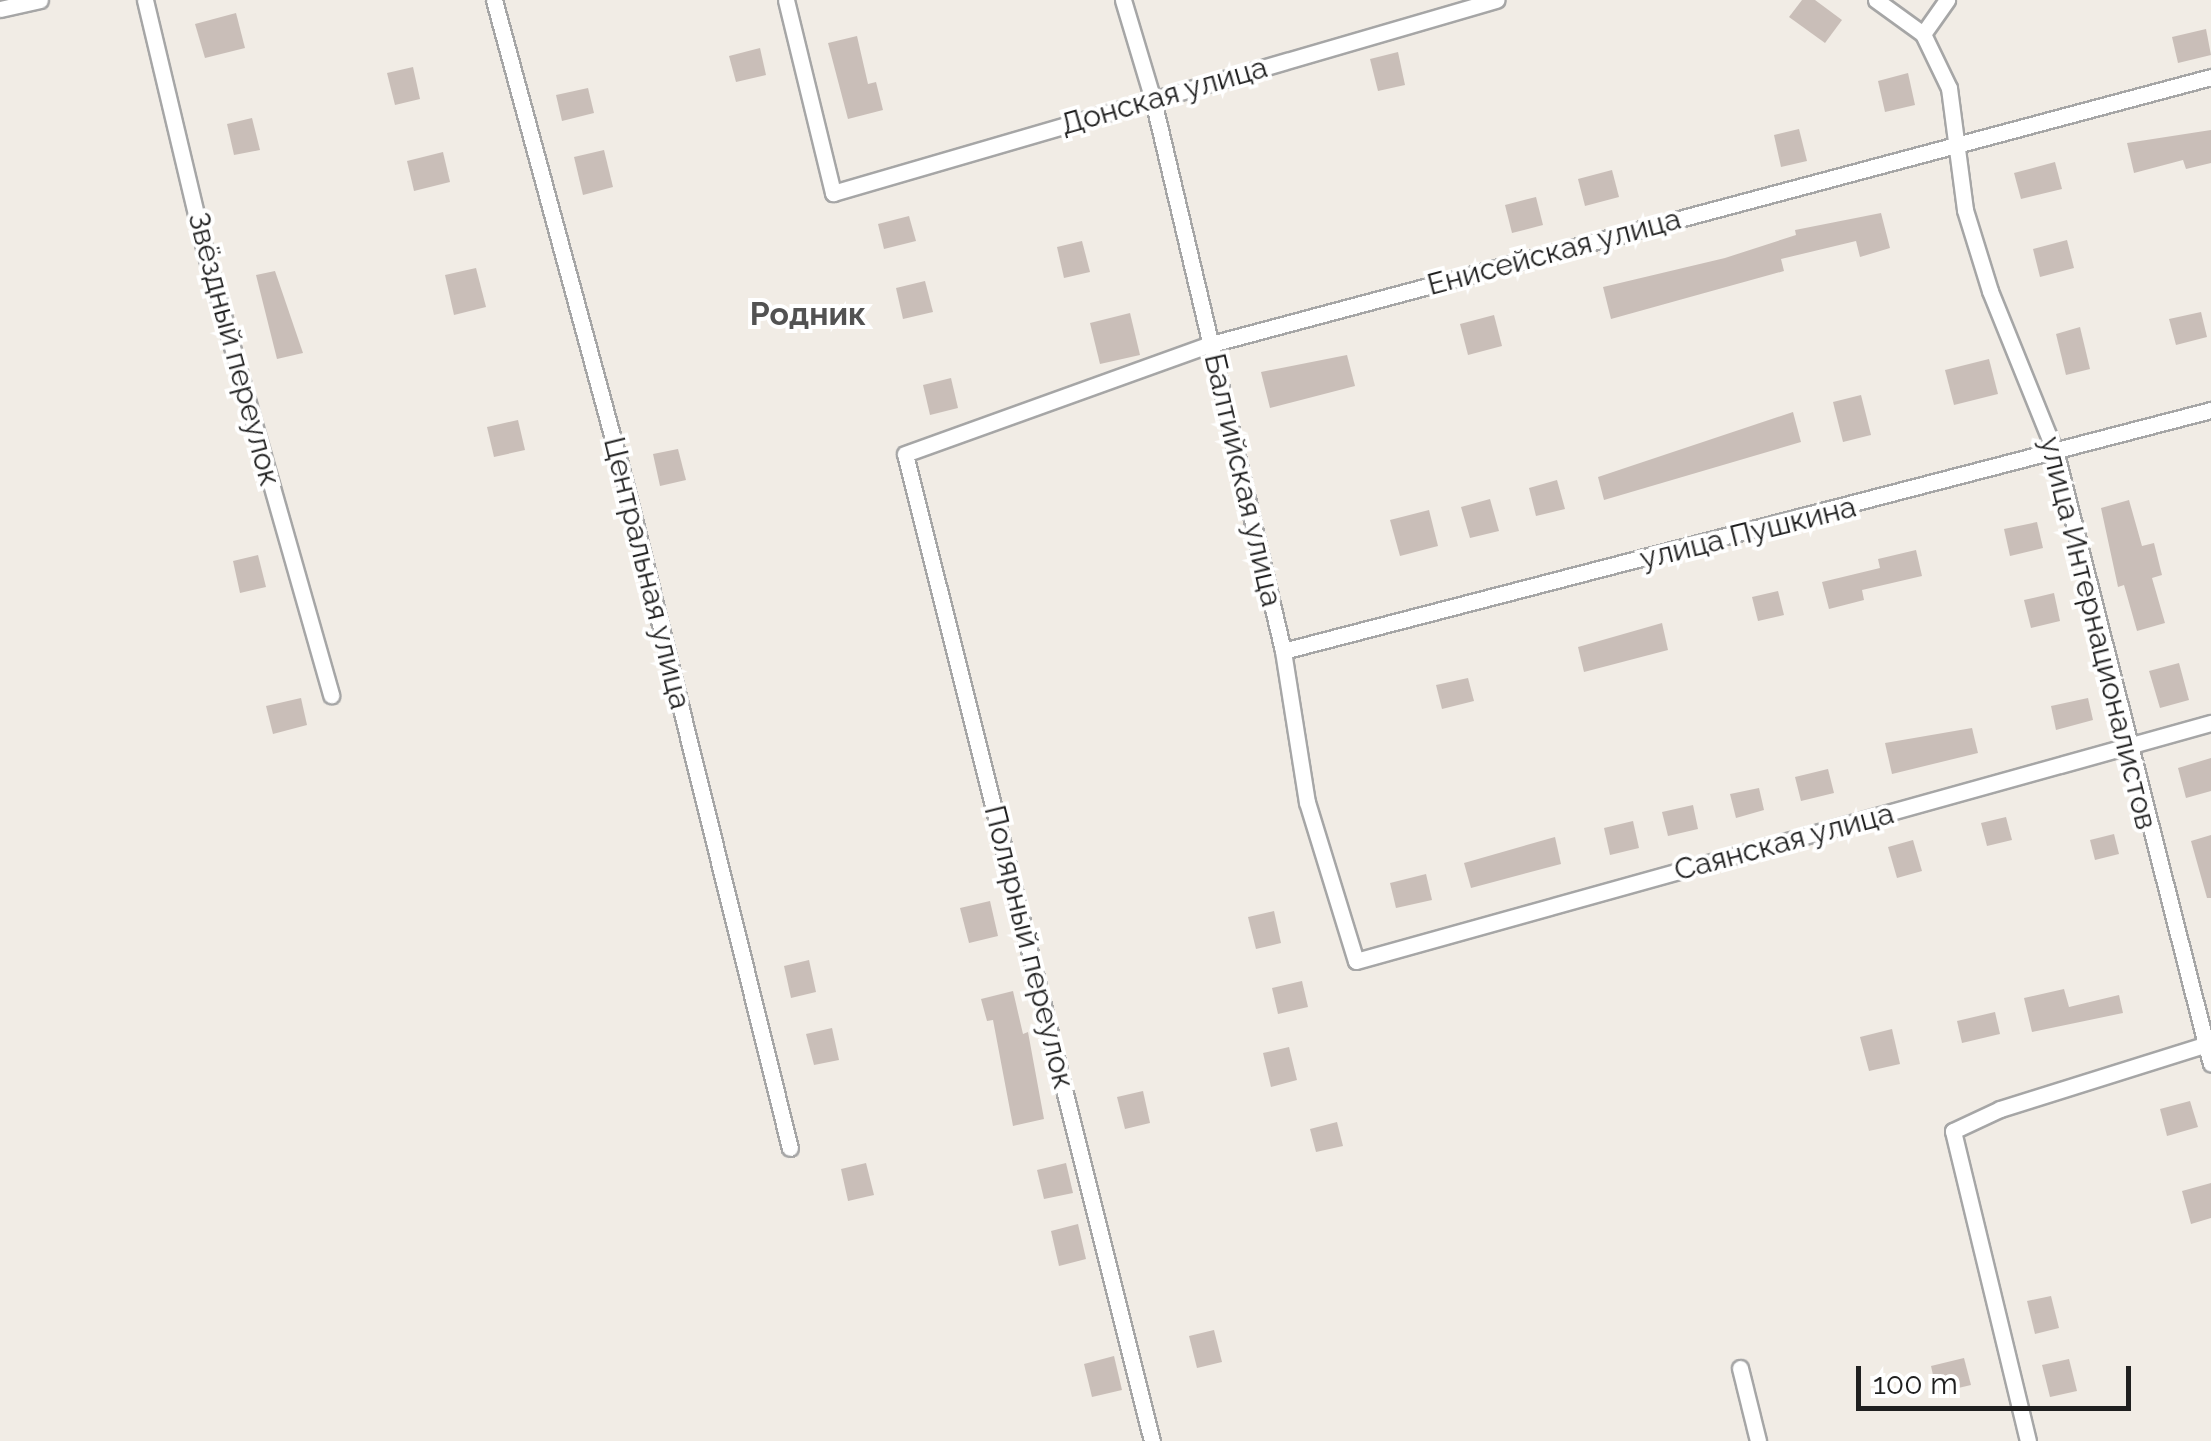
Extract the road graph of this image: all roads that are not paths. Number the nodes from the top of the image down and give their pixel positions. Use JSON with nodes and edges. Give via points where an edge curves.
{"nodes":[{"id":1,"x":40,"y":0,"type":"edge"},
{"id":2,"x":145,"y":0,"type":"edge"},
{"id":3,"x":494,"y":0,"type":"edge"},
{"id":4,"x":786,"y":0,"type":"edge"},
{"id":5,"x":1123,"y":0,"type":"edge"},
{"id":6,"x":1496,"y":0,"type":"edge"},
{"id":7,"x":1876,"y":0,"type":"edge"},
{"id":8,"x":1947,"y":0,"type":"edge"},
{"id":9,"x":0,"y":9,"type":"edge"},
{"id":10,"x":1923,"y":34,"type":"junction"},
{"id":11,"x":2211,"y":77,"type":"edge"},
{"id":12,"x":1153,"y":100,"type":"junction"},
{"id":13,"x":1954,"y":144,"type":"junction"},
{"id":14,"x":1212,"y":344,"type":"junction"},
{"id":15,"x":2211,"y":410,"type":"edge"},
{"id":16,"x":905,"y":454,"type":"joint"},
{"id":17,"x":2056,"y":454,"type":"junction"},
{"id":18,"x":1283,"y":652,"type":"junction"},
{"id":19,"x":331,"y":695,"type":"dead end"},
{"id":20,"x":2211,"y":724,"type":"edge"},
{"id":21,"x":2126,"y":748,"type":"junction"},
{"id":22,"x":1356,"y":961,"type":"joint"},
{"id":23,"x":2208,"y":1044,"type":"edge"},
{"id":24,"x":2211,"y":1064,"type":"edge"},
{"id":25,"x":790,"y":1148,"type":"dead end"},
{"id":26,"x":1740,"y":1368,"type":"dead end"},
{"id":27,"x":1152,"y":1441,"type":"edge"},
{"id":28,"x":1758,"y":1441,"type":"edge"},
{"id":29,"x":2028,"y":1441,"type":"edge"}],
"edges":[{"from":1,"to":9,"type":"street"},
{"from":2,"to":19,"type":"street","name":"Звёздный переулок","via":[[205,252]]},
{"from":3,"to":25,"type":"street","name":"Центральная улица","via":[[625,483]]},
{"from":4,"to":12,"type":"street","name":"Донская улица","via":[[833,193]]},
{"from":5,"to":12,"type":"street","name":"Балтийская улица"},
{"from":6,"to":12,"type":"street","name":"Донская улица"},
{"from":7,"to":10,"type":"street","name":"улица Интернационалистов"},
{"from":8,"to":10,"type":"street"},
{"from":10,"to":13,"type":"street","name":"улица Интернационалистов","via":[[1948,88]]},
{"from":11,"to":13,"type":"street","name":"Енисейская улица"},
{"from":12,"to":14,"type":"street","name":"Балтийская улица"},
{"from":13,"to":14,"type":"street","name":"Енисейская улица"},
{"from":13,"to":17,"type":"street","name":"улица Интернационалистов","via":[[1990,291]]},
{"from":14,"to":16,"type":"street","name":"Енисейская улица"},
{"from":14,"to":18,"type":"street","name":"Балтийская улица"},
{"from":15,"to":17,"type":"street","name":"улица Пушкина"},
{"from":16,"to":27,"type":"street","name":"Полярный переулок"},
{"from":17,"to":18,"type":"street","name":"улица Пушкина"},
{"from":17,"to":21,"type":"street","name":"улица Интернационалистов"},
{"from":18,"to":22,"type":"street","name":"Балтийская улица","via":[[1307,802]]},
{"from":20,"to":21,"type":"street","name":"Саянская улица"},
{"from":21,"to":22,"type":"street","name":"Саянская улица"},
{"from":21,"to":23,"type":"street","name":"улица Интернационалистов"},
{"from":23,"to":24,"type":"street","name":"улица Интернационалистов"},
{"from":23,"to":29,"type":"street","via":[[2000,1109],[1954,1132]]},
{"from":26,"to":28,"type":"street"}]}
